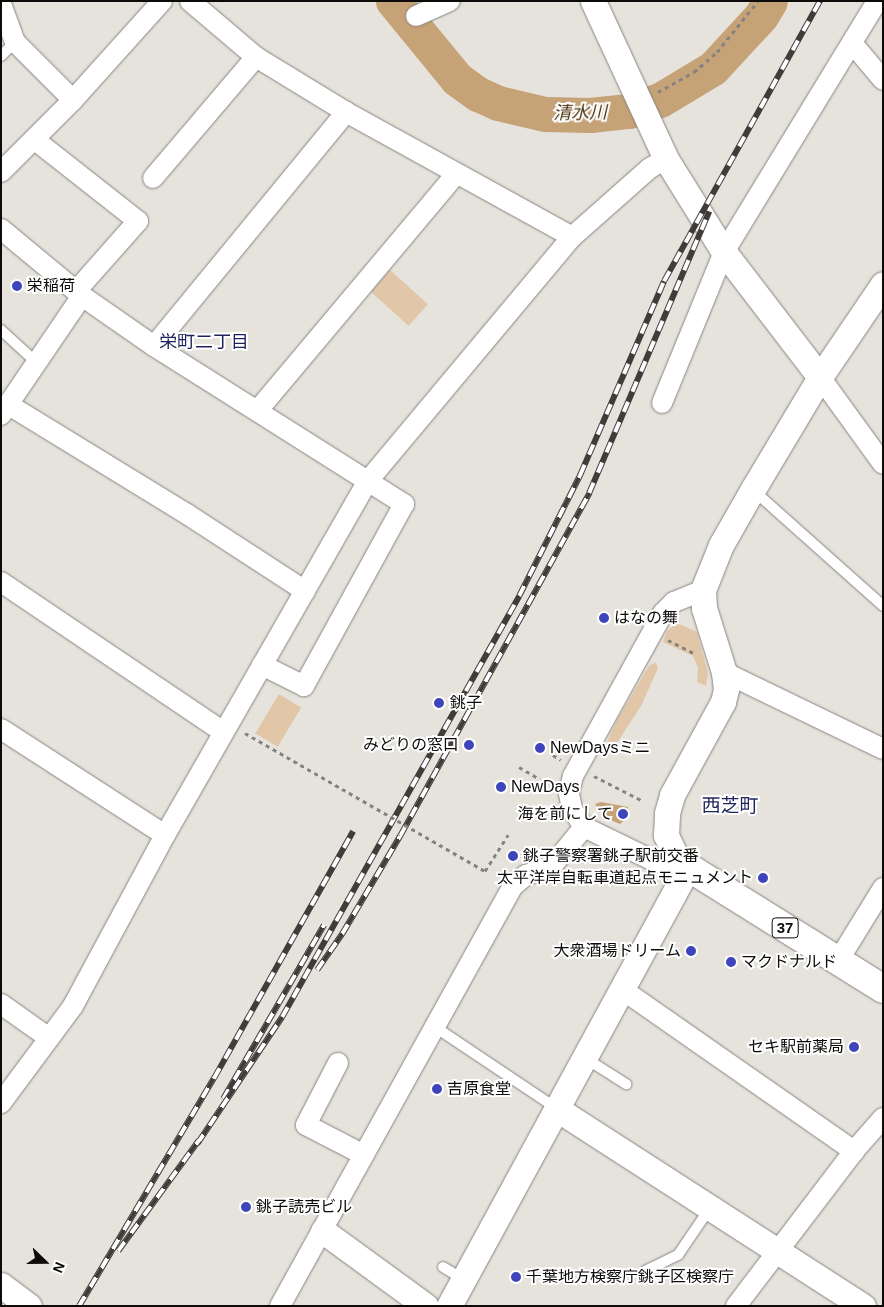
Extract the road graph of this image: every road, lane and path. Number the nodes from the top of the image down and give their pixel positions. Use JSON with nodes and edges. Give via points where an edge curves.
{"nodes":[{"id":1,"x":162,"y":1,"type":"edge"},
{"id":2,"x":190,"y":1,"type":"edge"},
{"id":3,"x":450,"y":1,"type":"edge"},
{"id":4,"x":593,"y":1,"type":"edge"},
{"id":5,"x":758,"y":1,"type":"edge"},
{"id":6,"x":877,"y":1,"type":"edge"},
{"id":7,"x":1,"y":4,"type":"edge"},
{"id":8,"x":416,"y":16,"type":"dead end"},
{"id":9,"x":852,"y":43,"type":"junction"},
{"id":10,"x":8,"y":49,"type":"edge"},
{"id":11,"x":256,"y":57,"type":"junction"},
{"id":12,"x":883,"y":80,"type":"edge"},
{"id":13,"x":73,"y":100,"type":"junction"},
{"id":14,"x":640,"y":107,"type":"junction"},
{"id":15,"x":346,"y":112,"type":"junction"},
{"id":16,"x":34,"y":140,"type":"junction"},
{"id":17,"x":666,"y":159,"type":"junction"},
{"id":18,"x":1,"y":172,"type":"edge"},
{"id":19,"x":456,"y":174,"type":"junction"},
{"id":20,"x":153,"y":178,"type":"dead end"},
{"id":21,"x":1,"y":229,"type":"edge"},
{"id":22,"x":572,"y":237,"type":"junction"},
{"id":23,"x":724,"y":252,"type":"junction"},
{"id":24,"x":883,"y":284,"type":"edge"},
{"id":25,"x":79,"y":293,"type":"junction"},
{"id":26,"x":1,"y":330,"type":"edge"},
{"id":27,"x":154,"y":346,"type":"junction"},
{"id":28,"x":37,"y":363,"type":"junction"},
{"id":29,"x":820,"y":377,"type":"junction"},
{"id":30,"x":662,"y":403,"type":"dead end"},
{"id":31,"x":5,"y":410,"type":"edge"},
{"id":32,"x":258,"y":410,"type":"junction"},
{"id":33,"x":883,"y":464,"type":"edge"},
{"id":34,"x":367,"y":482,"type":"junction"},
{"id":35,"x":752,"y":490,"type":"junction"},
{"id":36,"x":1,"y":582,"type":"edge"},
{"id":37,"x":703,"y":590,"type":"junction"},
{"id":38,"x":305,"y":591,"type":"junction"},
{"id":39,"x":883,"y":606,"type":"edge"},
{"id":40,"x":668,"y":634,"type":"dead end"},
{"id":41,"x":701,"y":660,"type":"dead end"},
{"id":42,"x":262,"y":665,"type":"junction"},
{"id":43,"x":724,"y":672,"type":"junction"},
{"id":44,"x":1,"y":729,"type":"edge"},
{"id":45,"x":223,"y":732,"type":"junction"},
{"id":46,"x":245,"y":733,"type":"dead end"},
{"id":47,"x":883,"y":749,"type":"edge"},
{"id":48,"x":553,"y":755,"type":"dead end"},
{"id":49,"x":519,"y":767,"type":"dead end"},
{"id":50,"x":577,"y":768,"type":"junction"},
{"id":51,"x":540,"y":779,"type":"dead end"},
{"id":52,"x":643,"y":801,"type":"dead end"},
{"id":53,"x":584,"y":827,"type":"junction"},
{"id":54,"x":165,"y":835,"type":"junction"},
{"id":55,"x":508,"y":836,"type":"dead end"},
{"id":56,"x":683,"y":864,"type":"junction"},
{"id":57,"x":883,"y":888,"type":"edge"},
{"id":58,"x":838,"y":961,"type":"junction"},
{"id":59,"x":883,"y":989,"type":"edge"},
{"id":60,"x":623,"y":990,"type":"junction"},
{"id":61,"x":1,"y":1004,"type":"edge"},
{"id":62,"x":435,"y":1027,"type":"junction"},
{"id":63,"x":49,"y":1038,"type":"junction"},
{"id":64,"x":585,"y":1058,"type":"junction"},
{"id":65,"x":338,"y":1063,"type":"dead end"},
{"id":66,"x":626,"y":1084,"type":"dead end"},
{"id":67,"x":1,"y":1103,"type":"edge"},
{"id":68,"x":557,"y":1108,"type":"junction"},
{"id":69,"x":883,"y":1118,"type":"edge"},
{"id":70,"x":854,"y":1150,"type":"junction"},
{"id":71,"x":364,"y":1156,"type":"junction"},
{"id":72,"x":711,"y":1208,"type":"junction"},
{"id":73,"x":323,"y":1231,"type":"junction"},
{"id":74,"x":776,"y":1250,"type":"junction"},
{"id":75,"x":443,"y":1267,"type":"dead end"},
{"id":76,"x":645,"y":1271,"type":"dead end"},
{"id":77,"x":463,"y":1280,"type":"junction"},
{"id":78,"x":1,"y":1285,"type":"edge"},
{"id":79,"x":29,"y":1306,"type":"edge"},
{"id":80,"x":280,"y":1306,"type":"edge"},
{"id":81,"x":426,"y":1306,"type":"edge"},
{"id":82,"x":449,"y":1306,"type":"edge"},
{"id":83,"x":736,"y":1306,"type":"edge"},
{"id":84,"x":863,"y":1306,"type":"edge"}],
"edges":[{"from":1,"to":13,"type":"street"},
{"from":2,"to":11,"type":"street"},
{"from":3,"to":8,"type":"street"},
{"from":4,"to":14,"type":"street"},
{"from":5,"to":14,"type":"path","via":[[717,52],[694,72]]},
{"from":6,"to":9,"type":"street"},
{"from":7,"to":10,"type":"street"},
{"from":9,"to":12,"type":"street"},
{"from":9,"to":23,"type":"street"},
{"from":10,"to":13,"type":"street"},
{"from":11,"to":15,"type":"street"},
{"from":11,"to":20,"type":"street"},
{"from":13,"to":16,"type":"street"},
{"from":14,"to":17,"type":"street"},
{"from":15,"to":19,"type":"street"},
{"from":15,"to":27,"type":"street"},
{"from":16,"to":18,"type":"street"},
{"from":16,"to":25,"type":"street","via":[[138,221]]},
{"from":17,"to":22,"type":"street","via":[[650,168]]},
{"from":17,"to":23,"type":"street"},
{"from":19,"to":22,"type":"street"},
{"from":19,"to":32,"type":"street"},
{"from":21,"to":25,"type":"street"},
{"from":22,"to":34,"type":"street"},
{"from":23,"to":29,"type":"street"},
{"from":23,"to":30,"type":"street"},
{"from":24,"to":29,"type":"street"},
{"from":25,"to":27,"type":"street"},
{"from":25,"to":28,"type":"street"},
{"from":26,"to":28,"type":"lane"},
{"from":27,"to":32,"type":"street"},
{"from":28,"to":31,"type":"street"},
{"from":29,"to":33,"type":"street"},
{"from":29,"to":35,"type":"street"},
{"from":31,"to":38,"type":"street","via":[[187,514]]},
{"from":32,"to":34,"type":"street"},
{"from":34,"to":38,"type":"street"},
{"from":34,"to":42,"type":"street","via":[[404,504],[304,686]]},
{"from":35,"to":37,"type":"street","via":[[722,545]]},
{"from":35,"to":39,"type":"lane"},
{"from":36,"to":45,"type":"street"},
{"from":37,"to":43,"type":"street","via":[[704,608]]},
{"from":37,"to":50,"type":"street","via":[[674,602],[664,613]]},
{"from":38,"to":42,"type":"street"},
{"from":40,"to":41,"type":"path","via":[[666,640],[686,647]]},
{"from":42,"to":45,"type":"street"},
{"from":43,"to":47,"type":"street"},
{"from":43,"to":56,"type":"street","via":[[723,702],[672,796],[667,812],[666,835]]},
{"from":44,"to":54,"type":"street"},
{"from":45,"to":54,"type":"street"},
{"from":46,"to":55,"type":"path","bridge":true,"via":[[484,871]]},
{"from":48,"to":50,"type":"path"},
{"from":49,"to":51,"type":"path"},
{"from":50,"to":52,"type":"path"},
{"from":50,"to":53,"type":"street","via":[[569,793],[572,810]]},
{"from":53,"to":56,"type":"street","via":[[656,862]]},
{"from":53,"to":62,"type":"street","via":[[552,866],[526,875],[512,887]]},
{"from":54,"to":63,"type":"street","via":[[73,1006]]},
{"from":56,"to":58,"type":"main road","number":"37"},
{"from":56,"to":60,"type":"street"},
{"from":57,"to":58,"type":"street"},
{"from":58,"to":59,"type":"main road","number":"37"},
{"from":60,"to":64,"type":"street"},
{"from":60,"to":70,"type":"street"},
{"from":61,"to":63,"type":"street"},
{"from":62,"to":68,"type":"lane"},
{"from":62,"to":71,"type":"street"},
{"from":63,"to":67,"type":"street"},
{"from":64,"to":66,"type":"lane"},
{"from":64,"to":68,"type":"street"},
{"from":65,"to":71,"type":"street","via":[[306,1125]]},
{"from":68,"to":72,"type":"street"},
{"from":68,"to":77,"type":"street"},
{"from":69,"to":70,"type":"street"},
{"from":70,"to":74,"type":"street"},
{"from":71,"to":73,"type":"street"},
{"from":72,"to":74,"type":"street"},
{"from":72,"to":76,"type":"lane","via":[[678,1255]]},
{"from":73,"to":80,"type":"street"},
{"from":73,"to":81,"type":"street"},
{"from":74,"to":83,"type":"street"},
{"from":74,"to":84,"type":"street"},
{"from":75,"to":77,"type":"lane"},
{"from":77,"to":82,"type":"street"},
{"from":78,"to":79,"type":"street"}]}
